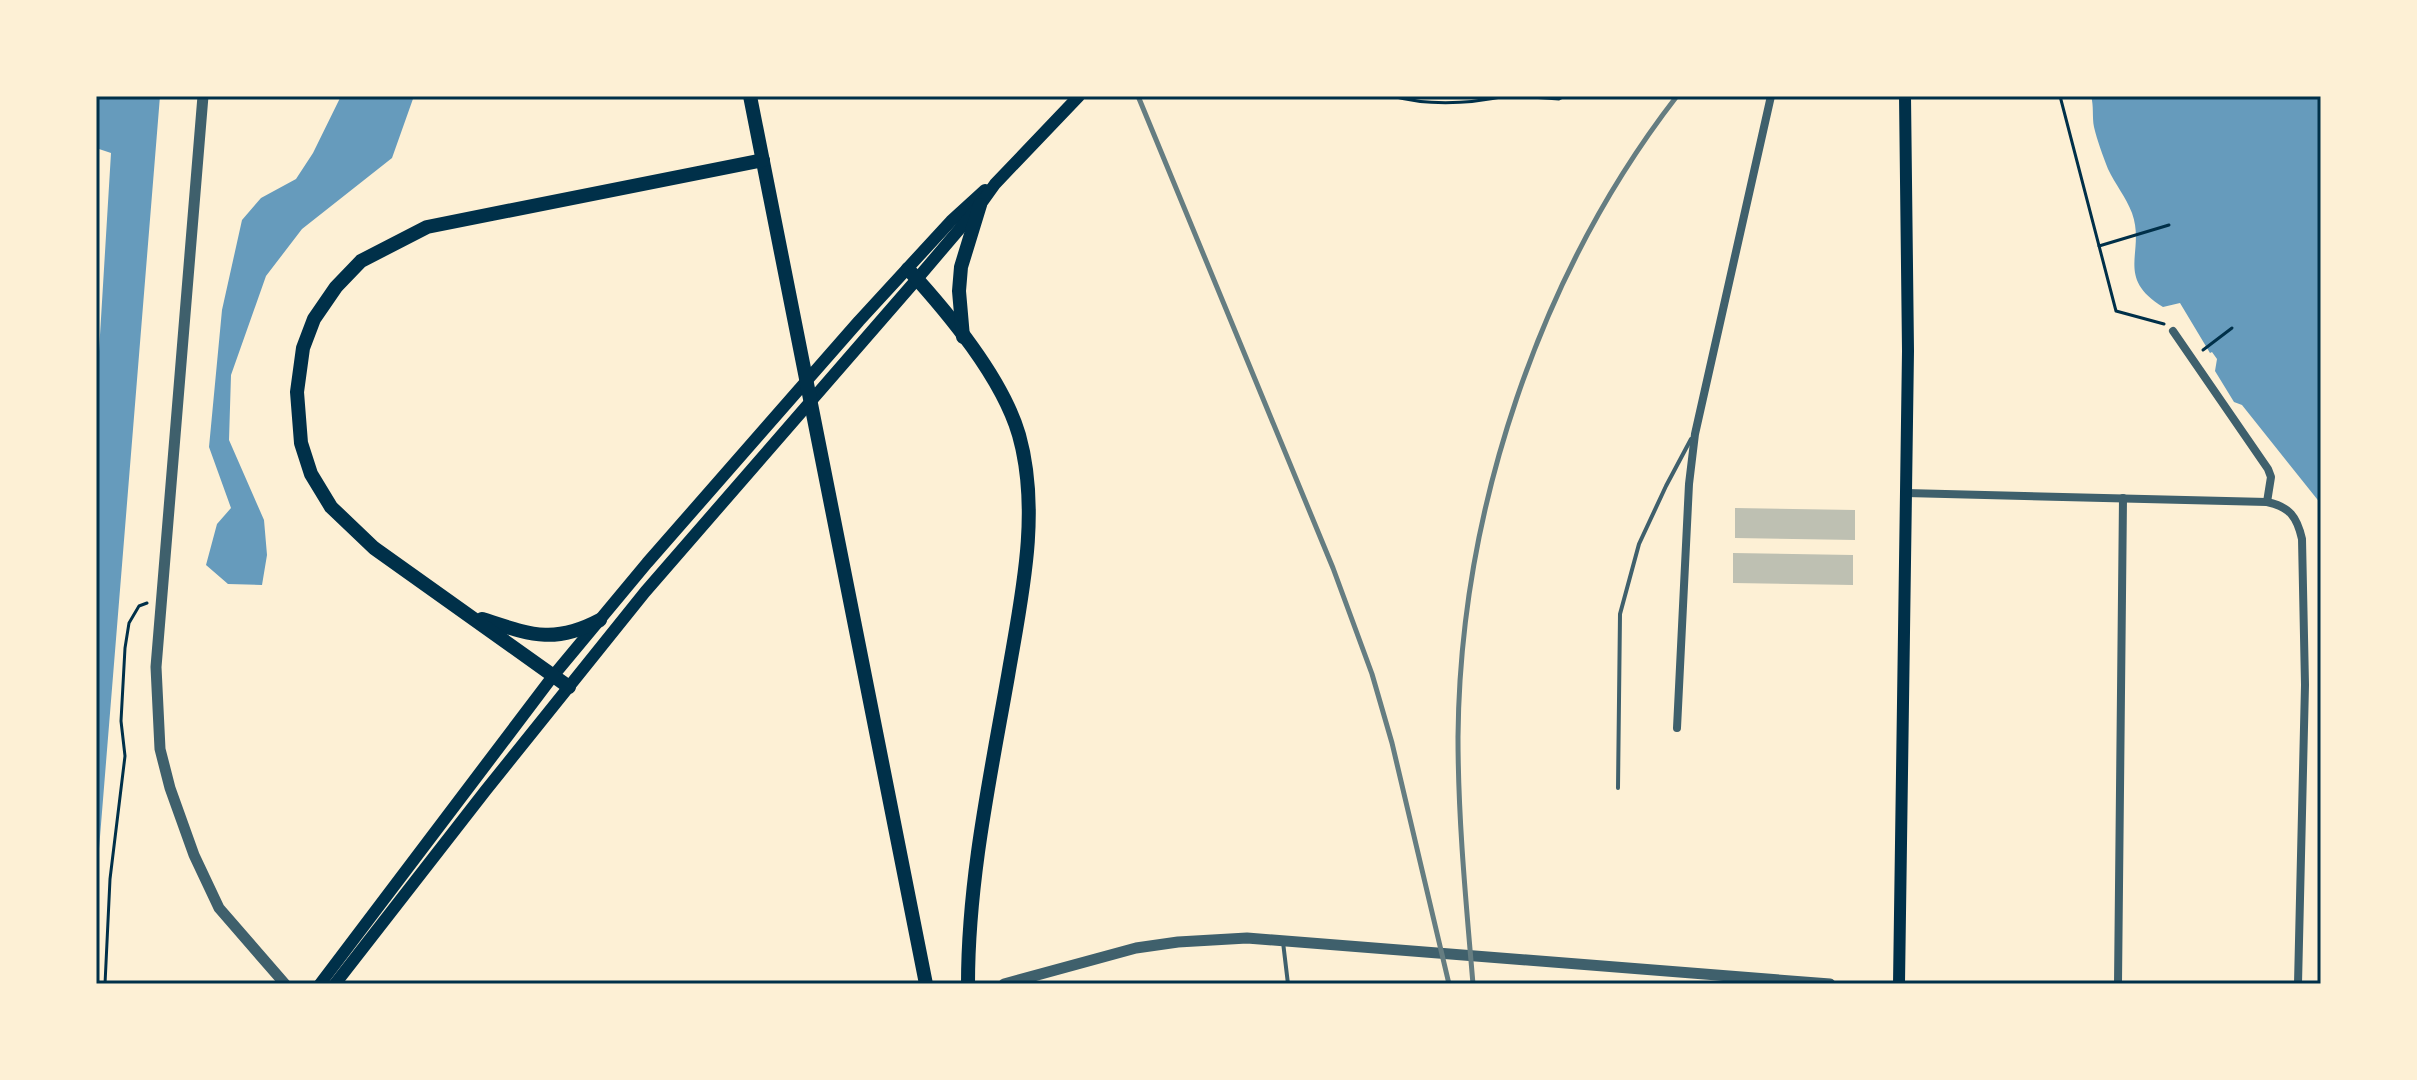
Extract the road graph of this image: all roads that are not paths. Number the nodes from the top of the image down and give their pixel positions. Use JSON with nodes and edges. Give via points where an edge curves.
{"nodes":[{"id":1,"x":203,"y":96,"type":"edge"},
{"id":2,"x":750,"y":96,"type":"edge"},
{"id":3,"x":1079,"y":96,"type":"edge"},
{"id":4,"x":1771,"y":96,"type":"edge"},
{"id":5,"x":1905,"y":96,"type":"edge"},
{"id":6,"x":763,"y":160,"type":"junction"},
{"id":7,"x":995,"y":184,"type":"junction"},
{"id":8,"x":980,"y":205,"type":"junction"},
{"id":9,"x":912,"y":274,"type":"junction"},
{"id":10,"x":2173,"y":331,"type":"road end"},
{"id":11,"x":963,"y":337,"type":"junction"},
{"id":12,"x":1695,"y":434,"type":"junction"},
{"id":13,"x":1906,"y":493,"type":"junction"},
{"id":14,"x":2123,"y":498,"type":"junction"},
{"id":15,"x":2267,"y":502,"type":"junction"},
{"id":16,"x":466,"y":614,"type":"junction"},
{"id":17,"x":600,"y":620,"type":"junction"},
{"id":18,"x":553,"y":676,"type":"junction"},
{"id":19,"x":569,"y":687,"type":"junction"},
{"id":20,"x":1677,"y":728,"type":"dead end"},
{"id":21,"x":1618,"y":788,"type":"dead end"},
{"id":22,"x":1283,"y":940,"type":"junction"},
{"id":23,"x":354,"y":948,"type":"junction"},
{"id":24,"x":285,"y":984,"type":"edge"},
{"id":25,"x":320,"y":984,"type":"edge"},
{"id":26,"x":335,"y":984,"type":"edge"},
{"id":27,"x":926,"y":984,"type":"edge"},
{"id":28,"x":968,"y":984,"type":"edge"},
{"id":29,"x":1004,"y":984,"type":"edge"},
{"id":30,"x":1288,"y":984,"type":"edge"},
{"id":31,"x":1830,"y":984,"type":"edge"},
{"id":32,"x":1899,"y":984,"type":"edge"},
{"id":33,"x":2118,"y":984,"type":"edge"},
{"id":34,"x":2298,"y":984,"type":"edge"}],
"edges":[{"from":1,"to":24,"type":"street","via":[[156,667],[160,749],[194,855],[219,908]]},
{"from":2,"to":6,"type":"main road"},
{"from":3,"to":7,"type":"main road"},
{"from":4,"to":12,"type":"street"},
{"from":5,"to":13,"type":"main road"},
{"from":6,"to":16,"type":"main road","via":[[427,227],[361,261],[314,319],[303,348],[297,392],[301,443],[311,474],[331,507],[374,548]]},
{"from":6,"to":27,"type":"main road"},
{"from":7,"to":8,"type":"main road"},
{"from":7,"to":9,"type":"main road","via":[[951,221]]},
{"from":8,"to":9,"type":"main road"},
{"from":8,"to":11,"type":"main road","via":[[961,267]]},
{"from":9,"to":11,"type":"main road"},
{"from":9,"to":17,"type":"main road","via":[[859,321]]},
{"from":9,"to":19,"type":"main road","via":[[871,332]]},
{"from":10,"to":15,"type":"street","via":[[2268,469]]},
{"from":11,"to":28,"type":"main road","via":[[998,389],[1018,432],[1030,494],[1019,612],[975,870]]},
{"from":12,"to":20,"type":"street"},
{"from":12,"to":21,"type":"lane","via":[[1639,544],[1620,614]]},
{"from":13,"to":14,"type":"street"},
{"from":13,"to":32,"type":"main road"},
{"from":14,"to":15,"type":"street"},
{"from":14,"to":33,"type":"street"},
{"from":15,"to":34,"type":"street","via":[[2292,514],[2302,539],[2305,685]]},
{"from":16,"to":17,"type":"main road","via":[[553,635]]},
{"from":16,"to":18,"type":"main road"},
{"from":17,"to":18,"type":"main road"},
{"from":18,"to":19,"type":"main road"},
{"from":18,"to":23,"type":"main road"},
{"from":19,"to":23,"type":"main road"},
{"from":22,"to":29,"type":"street","via":[[1222,939],[1136,948]]},
{"from":22,"to":30,"type":"lane"},
{"from":22,"to":31,"type":"street"},
{"from":23,"to":25,"type":"main road"},
{"from":23,"to":26,"type":"main road"}]}
